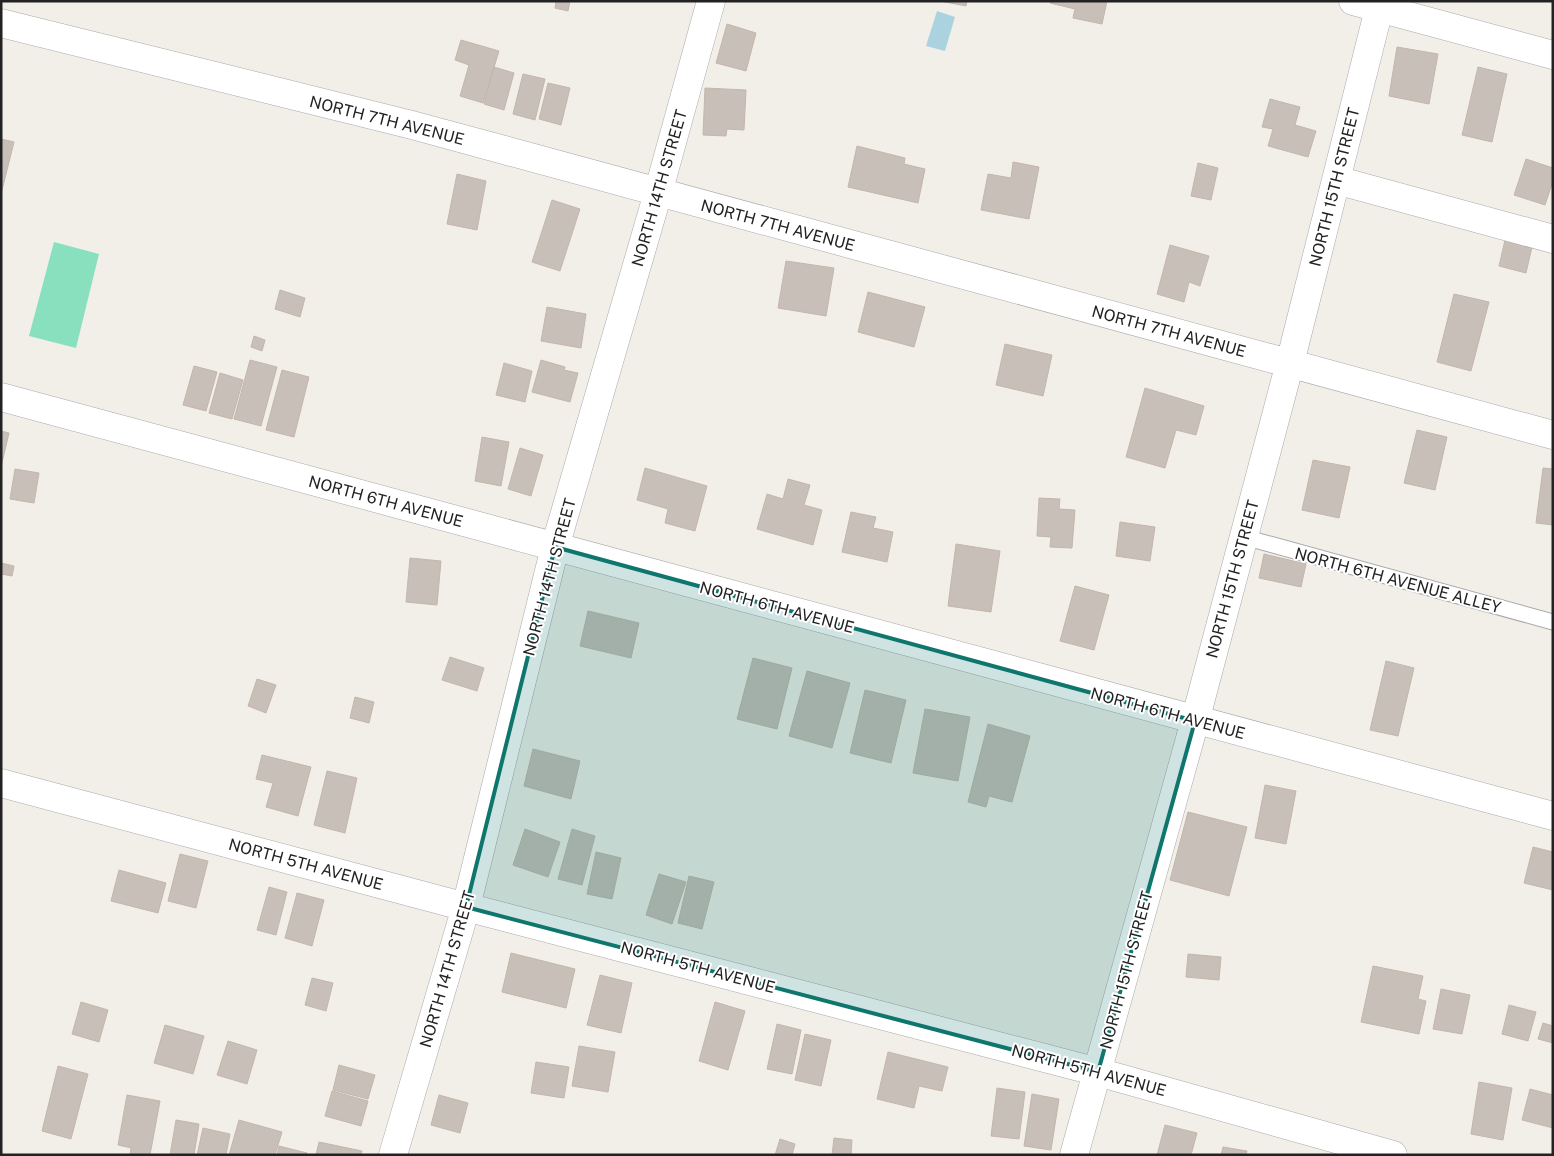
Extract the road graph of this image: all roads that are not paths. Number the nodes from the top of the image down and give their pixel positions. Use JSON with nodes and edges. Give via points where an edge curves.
{"nodes":[{"id":1,"x":711,"y":1,"type":"edge"},
{"id":2,"x":1353,"y":1,"type":"edge"},
{"id":3,"x":1380,"y":5,"type":"edge"},
{"id":4,"x":1,"y":23,"type":"edge"},
{"id":5,"x":1553,"y":55,"type":"edge"},
{"id":6,"x":1336,"y":180,"type":"junction"},
{"id":7,"x":658,"y":193,"type":"junction"},
{"id":8,"x":1553,"y":239,"type":"edge"},
{"id":9,"x":1290,"y":363,"type":"junction"},
{"id":10,"x":1,"y":397,"type":"edge"},
{"id":11,"x":1553,"y":435,"type":"edge"},
{"id":12,"x":1244,"y":537,"type":"junction"},
{"id":13,"x":555,"y":547,"type":"junction"},
{"id":14,"x":1553,"y":622,"type":"edge"},
{"id":15,"x":1195,"y":721,"type":"junction"},
{"id":16,"x":1,"y":783,"type":"edge"},
{"id":17,"x":1553,"y":816,"type":"edge"},
{"id":18,"x":466,"y":907,"type":"junction"},
{"id":19,"x":1098,"y":1072,"type":"junction"},
{"id":20,"x":393,"y":1155,"type":"edge"},
{"id":21,"x":1074,"y":1155,"type":"edge"},
{"id":22,"x":1393,"y":1155,"type":"edge"}],
"edges":[{"from":1,"to":7,"type":"street","name":"NORTH 14TH STREET"},
{"from":2,"to":3,"type":"street"},
{"from":3,"to":5,"type":"street"},
{"from":3,"to":6,"type":"street","name":"NORTH 15TH STREET"},
{"from":4,"to":7,"type":"street","name":"NORTH 7TH AVENUE","via":[[412,125]]},
{"from":6,"to":8,"type":"street"},
{"from":6,"to":9,"type":"street","name":"NORTH 15TH STREET"},
{"from":7,"to":9,"type":"street","name":"NORTH 7TH AVENUE"},
{"from":7,"to":13,"type":"street","name":"NORTH 14TH STREET"},
{"from":9,"to":11,"type":"street","name":"NORTH 7TH AVENUE"},
{"from":9,"to":12,"type":"street","name":"NORTH 15TH STREET"},
{"from":10,"to":13,"type":"street","name":"NORTH 6TH AVENUE"},
{"from":12,"to":14,"type":"lane","name":"NORTH 6TH AVENUE ALLEY"},
{"from":12,"to":15,"type":"street","name":"NORTH 15TH STREET"},
{"from":13,"to":15,"type":"street","name":"NORTH 6TH AVENUE"},
{"from":13,"to":18,"type":"street","name":"NORTH 14TH STREET"},
{"from":15,"to":17,"type":"street","name":"NORTH 6TH AVENUE"},
{"from":15,"to":19,"type":"street","name":"NORTH 15TH STREET"},
{"from":16,"to":18,"type":"street","name":"NORTH 5TH AVENUE"},
{"from":18,"to":19,"type":"street","name":"NORTH 5TH AVENUE"},
{"from":18,"to":20,"type":"street","name":"NORTH 14TH STREET"},
{"from":19,"to":21,"type":"street","name":"NORTH 15TH STREET"},
{"from":19,"to":22,"type":"street","name":"NORTH 5TH AVENUE"}]}
